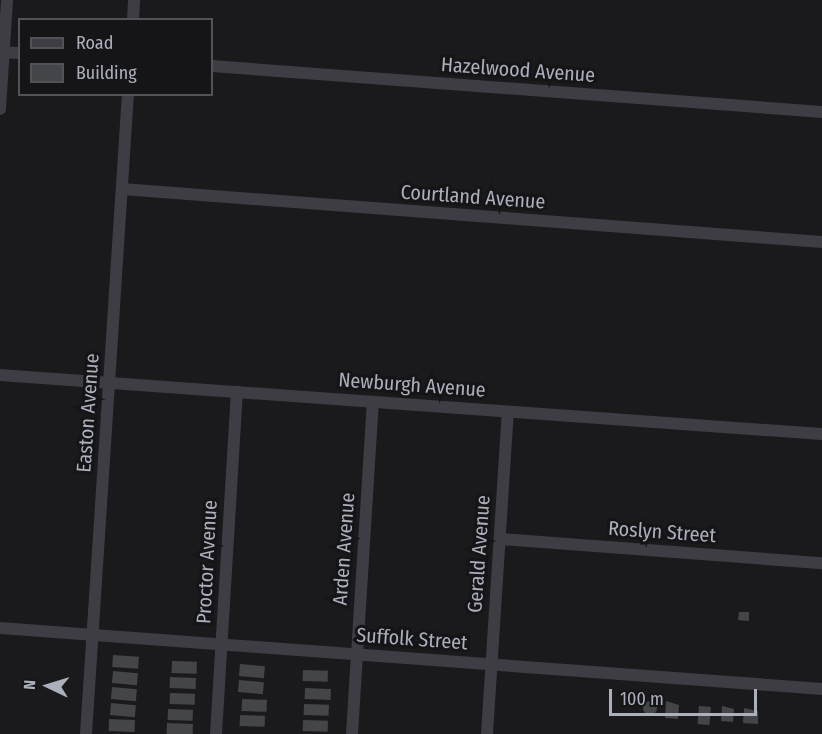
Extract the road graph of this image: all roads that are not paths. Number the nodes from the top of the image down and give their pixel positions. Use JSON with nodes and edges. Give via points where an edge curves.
{"nodes":[{"id":1,"x":7,"y":0,"type":"edge"},
{"id":2,"x":134,"y":0,"type":"edge"},
{"id":3,"x":133,"y":18,"type":"edge"},
{"id":4,"x":2,"y":52,"type":"edge"},
{"id":5,"x":18,"y":53,"type":"edge"},
{"id":6,"x":213,"y":66,"type":"edge"},
{"id":7,"x":128,"y":96,"type":"edge"},
{"id":8,"x":0,"y":109,"type":"edge"},
{"id":9,"x":822,"y":112,"type":"edge"},
{"id":10,"x":122,"y":189,"type":"junction"},
{"id":11,"x":822,"y":242,"type":"edge"},
{"id":12,"x":0,"y":375,"type":"edge"},
{"id":13,"x":110,"y":383,"type":"junction"},
{"id":14,"x":237,"y":392,"type":"junction"},
{"id":15,"x":373,"y":402,"type":"junction"},
{"id":16,"x":508,"y":412,"type":"junction"},
{"id":17,"x":822,"y":434,"type":"edge"},
{"id":18,"x":500,"y":539,"type":"junction"},
{"id":19,"x":822,"y":564,"type":"edge"},
{"id":20,"x":0,"y":628,"type":"edge"},
{"id":21,"x":93,"y":635,"type":"junction"},
{"id":22,"x":222,"y":645,"type":"junction"},
{"id":23,"x":357,"y":655,"type":"junction"},
{"id":24,"x":492,"y":665,"type":"junction"},
{"id":25,"x":822,"y":689,"type":"edge"},
{"id":26,"x":86,"y":734,"type":"edge"},
{"id":27,"x":216,"y":734,"type":"edge"},
{"id":28,"x":352,"y":734,"type":"edge"},
{"id":29,"x":487,"y":734,"type":"edge"}],
"edges":[{"from":1,"to":4,"type":"street"},
{"from":2,"to":3,"type":"street"},
{"from":4,"to":5,"type":"street"},
{"from":4,"to":8,"type":"street"},
{"from":6,"to":9,"type":"street","name":"Hazelwood Avenue"},
{"from":7,"to":10,"type":"street","name":"Easton Avenue"},
{"from":10,"to":11,"type":"street","name":"Courtland Avenue"},
{"from":10,"to":13,"type":"street","name":"Easton Avenue"},
{"from":12,"to":13,"type":"street","name":"Newburgh Avenue"},
{"from":13,"to":14,"type":"street","name":"Newburgh Avenue"},
{"from":13,"to":21,"type":"street","name":"Easton Avenue"},
{"from":14,"to":15,"type":"street","name":"Newburgh Avenue"},
{"from":14,"to":22,"type":"street","name":"Proctor Avenue"},
{"from":15,"to":16,"type":"street","name":"Newburgh Avenue"},
{"from":15,"to":23,"type":"street","name":"Arden Avenue"},
{"from":16,"to":17,"type":"street","name":"Newburgh Avenue"},
{"from":16,"to":18,"type":"street","name":"Gerald Avenue"},
{"from":18,"to":19,"type":"street","name":"Roslyn Street"},
{"from":18,"to":24,"type":"street","name":"Gerald Avenue"},
{"from":20,"to":21,"type":"street","name":"Suffolk Street"},
{"from":21,"to":22,"type":"street","name":"Suffolk Street"},
{"from":21,"to":26,"type":"street","name":"Easton Avenue"},
{"from":22,"to":23,"type":"street","name":"Suffolk Street"},
{"from":22,"to":27,"type":"street","name":"Proctor Avenue"},
{"from":23,"to":24,"type":"street","name":"Suffolk Street"},
{"from":23,"to":28,"type":"street","name":"Arden Avenue"},
{"from":24,"to":25,"type":"street","name":"Suffolk Street"},
{"from":24,"to":29,"type":"street","name":"Gerald Avenue"}]}
